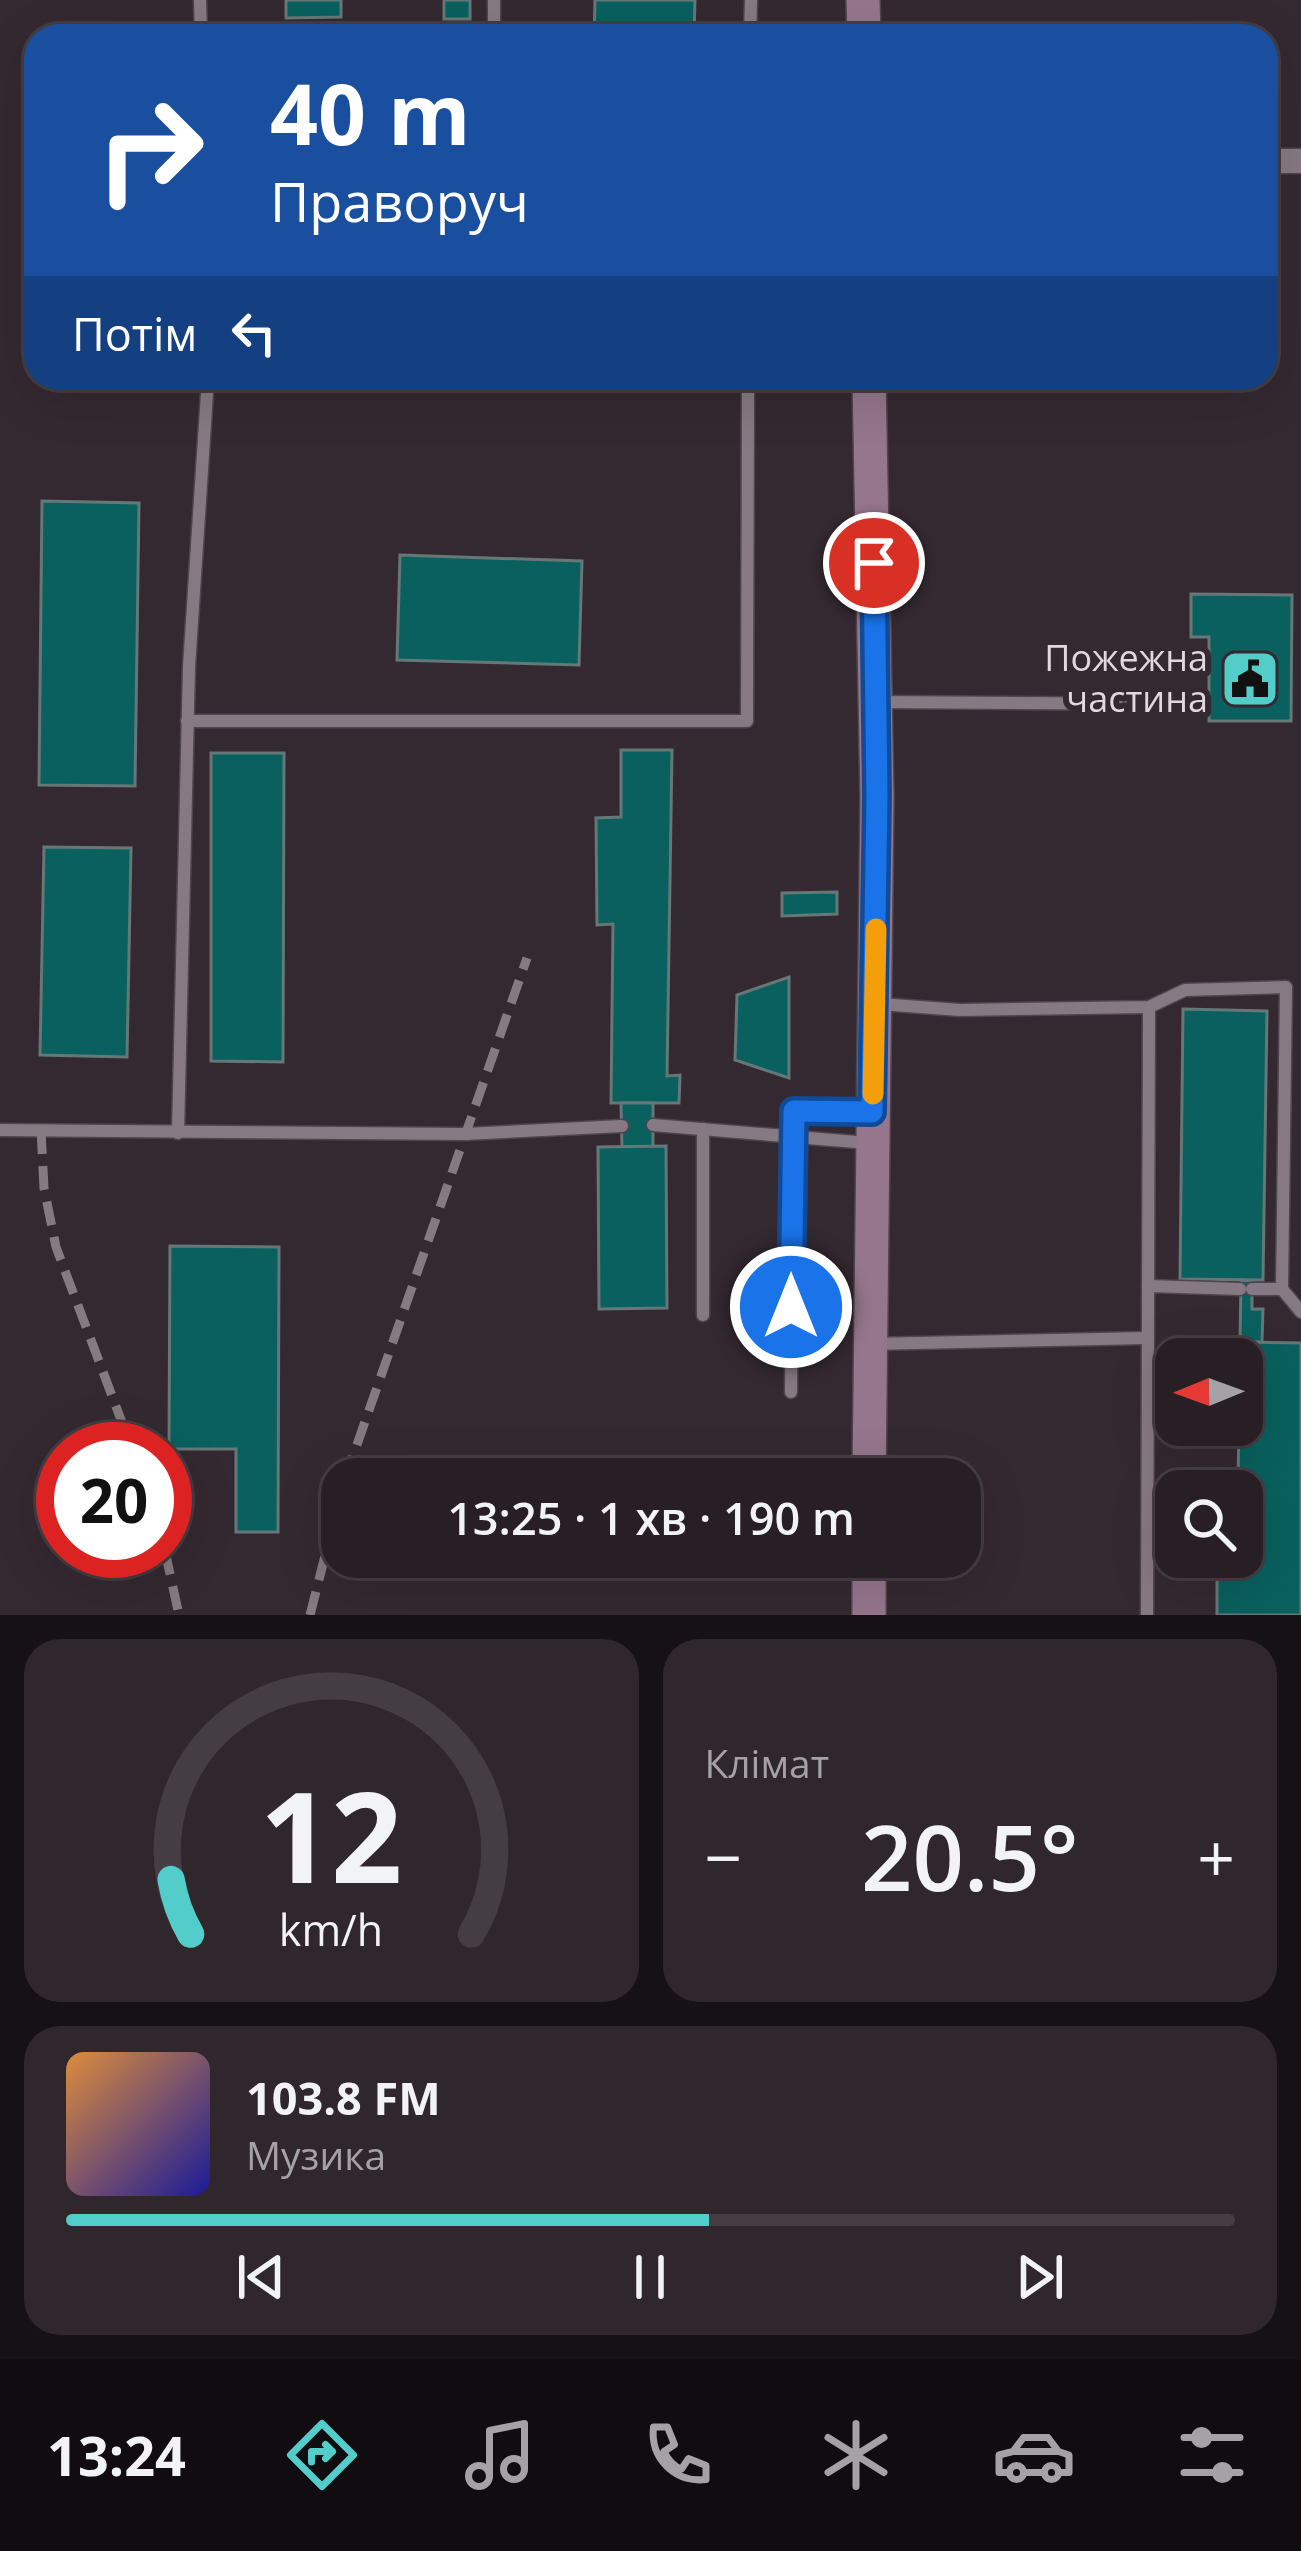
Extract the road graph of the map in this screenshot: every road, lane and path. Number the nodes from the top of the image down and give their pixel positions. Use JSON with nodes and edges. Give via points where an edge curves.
{"nodes":[{"id":1,"x":207,"y":390,"type":"edge"},
{"id":2,"x":748,"y":390,"type":"edge"},
{"id":3,"x":869,"y":390,"type":"edge"},
{"id":4,"x":877,"y":702,"type":"junction"},
{"id":5,"x":1169,"y":704,"type":"dead end"},
{"id":6,"x":187,"y":721,"type":"junction"},
{"id":7,"x":874,"y":1004,"type":"junction"},
{"id":8,"x":1149,"y":1007,"type":"junction"},
{"id":9,"x":653,"y":1125,"type":"dead end"},
{"id":10,"x":622,"y":1126,"type":"dead end"},
{"id":11,"x":872,"y":1127,"type":"junction"},
{"id":12,"x":0,"y":1130,"type":"edge"},
{"id":13,"x":703,"y":1130,"type":"junction"},
{"id":14,"x":178,"y":1133,"type":"junction"},
{"id":15,"x":792,"y":1138,"type":"junction"},
{"id":16,"x":1148,"y":1286,"type":"junction"},
{"id":17,"x":1282,"y":1289,"type":"junction"},
{"id":18,"x":1301,"y":1312,"type":"edge"},
{"id":19,"x":703,"y":1315,"type":"dead end"},
{"id":20,"x":1146,"y":1338,"type":"junction"},
{"id":21,"x":868,"y":1344,"type":"junction"},
{"id":22,"x":791,"y":1392,"type":"dead end"},
{"id":23,"x":869,"y":1458,"type":"edge"},
{"id":24,"x":869,"y":1578,"type":"edge"},
{"id":25,"x":869,"y":1615,"type":"edge"},
{"id":26,"x":1147,"y":1615,"type":"edge"}],
"edges":[{"from":1,"to":6,"type":"lane"},
{"from":2,"to":6,"type":"lane","via":[[748,721]]},
{"from":3,"to":4,"type":"main road"},
{"from":4,"to":5,"type":"lane"},
{"from":4,"to":7,"type":"main road"},
{"from":6,"to":14,"type":"lane"},
{"from":7,"to":8,"type":"lane"},
{"from":7,"to":11,"type":"main road"},
{"from":8,"to":16,"type":"lane"},
{"from":8,"to":17,"type":"lane","via":[[1185,990],[1286,987]]},
{"from":9,"to":13,"type":"lane"},
{"from":10,"to":14,"type":"lane"},
{"from":11,"to":15,"type":"lane"},
{"from":11,"to":15,"type":"lane","via":[[794,1111]]},
{"from":11,"to":21,"type":"main road"},
{"from":12,"to":14,"type":"lane"},
{"from":13,"to":15,"type":"lane"},
{"from":13,"to":19,"type":"lane"},
{"from":15,"to":22,"type":"lane"},
{"from":16,"to":17,"type":"lane"},
{"from":16,"to":20,"type":"lane"},
{"from":17,"to":18,"type":"lane"},
{"from":20,"to":21,"type":"lane"},
{"from":20,"to":26,"type":"lane"},
{"from":21,"to":23,"type":"main road"},
{"from":24,"to":25,"type":"main road"}]}
